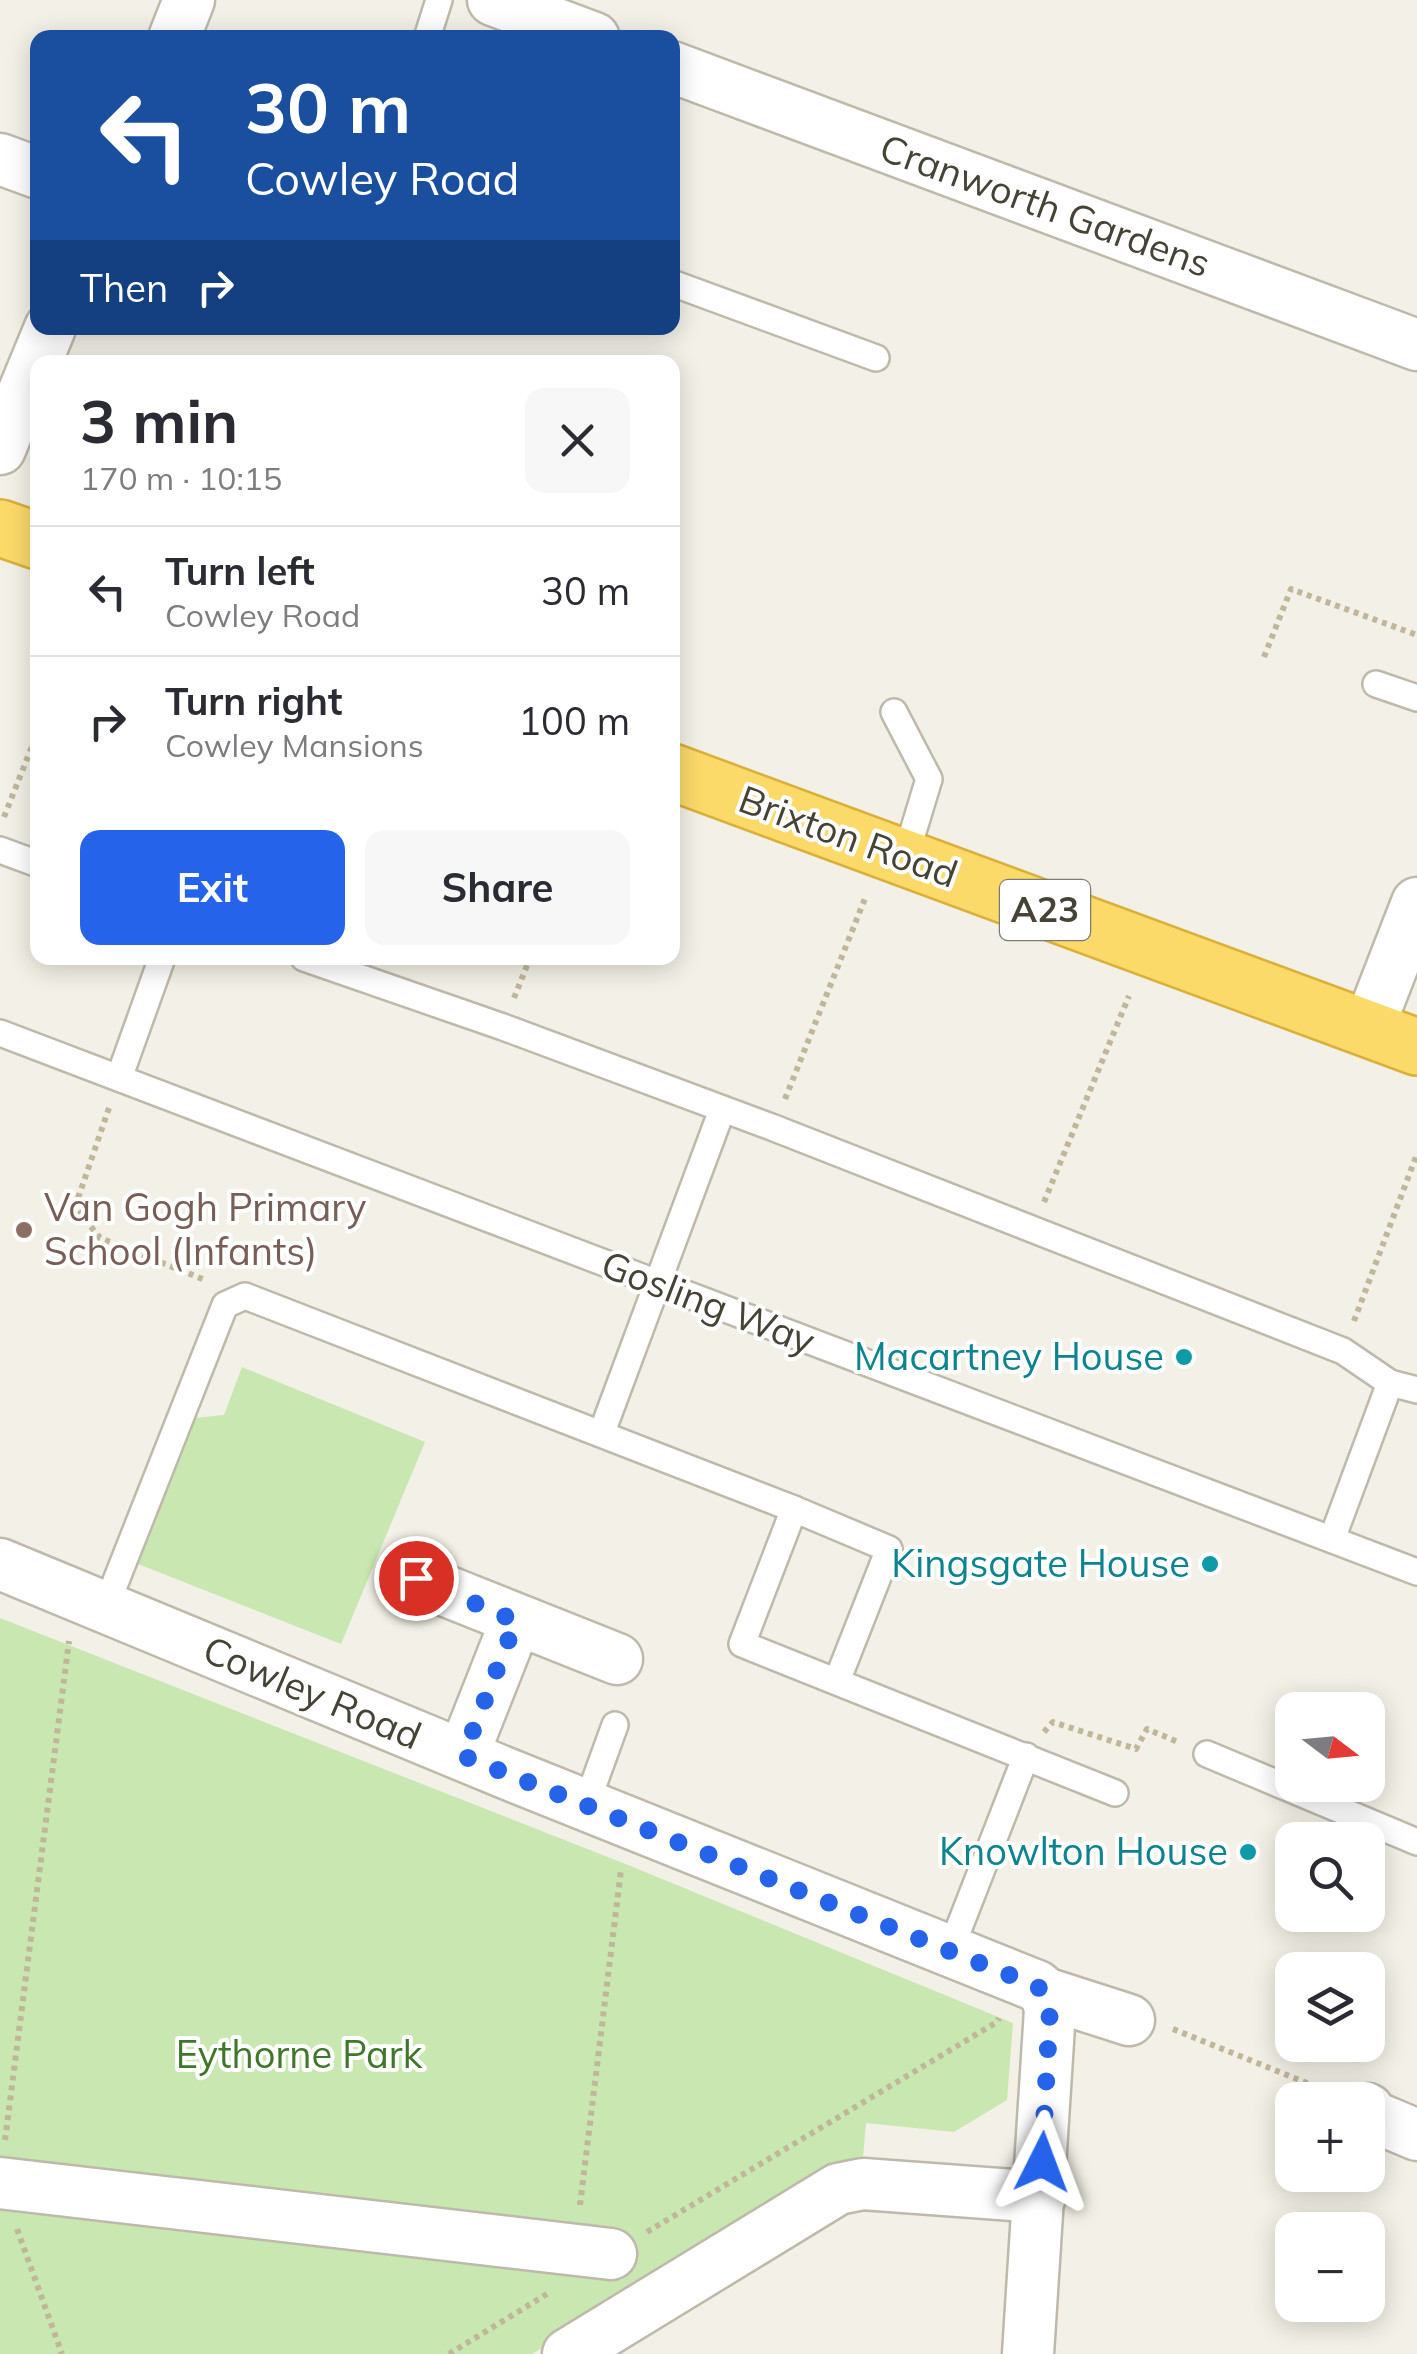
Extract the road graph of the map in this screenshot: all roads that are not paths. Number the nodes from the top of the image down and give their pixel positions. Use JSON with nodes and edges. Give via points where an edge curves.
{"nodes":[{"id":1,"x":189,"y":0,"type":"edge"},
{"id":2,"x":439,"y":0,"type":"edge"},
{"id":3,"x":493,"y":0,"type":"edge"},
{"id":4,"x":177,"y":30,"type":"edge"},
{"id":5,"x":430,"y":30,"type":"edge"},
{"id":6,"x":573,"y":30,"type":"edge"},
{"id":7,"x":680,"y":70,"type":"edge"},
{"id":8,"x":0,"y":158,"type":"edge"},
{"id":9,"x":30,"y":171,"type":"edge"},
{"id":10,"x":680,"y":286,"type":"edge"},
{"id":11,"x":1417,"y":345,"type":"edge"},
{"id":12,"x":876,"y":358,"type":"dead end"},
{"id":13,"x":30,"y":376,"type":"edge"},
{"id":14,"x":0,"y":449,"type":"edge"},
{"id":15,"x":0,"y":528,"type":"edge"},
{"id":16,"x":30,"y":538,"type":"edge"},
{"id":17,"x":1376,"y":684,"type":"dead end"},
{"id":18,"x":1417,"y":698,"type":"edge"},
{"id":19,"x":894,"y":712,"type":"dead end"},
{"id":20,"x":680,"y":775,"type":"edge"},
{"id":21,"x":0,"y":850,"type":"edge"},
{"id":22,"x":906,"y":858,"type":"junction"},
{"id":23,"x":30,"y":861,"type":"edge"},
{"id":24,"x":1417,"y":903,"type":"edge"},
{"id":25,"x":160,"y":965,"type":"edge"},
{"id":26,"x":324,"y":965,"type":"edge"},
{"id":27,"x":0,"y":1033,"type":"edge"},
{"id":28,"x":1392,"y":1038,"type":"edge"},
{"id":29,"x":120,"y":1078,"type":"junction"},
{"id":30,"x":722,"y":1110,"type":"junction"},
{"id":31,"x":658,"y":1284,"type":"junction"},
{"id":32,"x":1390,"y":1383,"type":"junction"},
{"id":33,"x":1417,"y":1390,"type":"edge"},
{"id":34,"x":602,"y":1432,"type":"junction"},
{"id":35,"x":794,"y":1508,"type":"junction"},
{"id":36,"x":1332,"y":1539,"type":"junction"},
{"id":37,"x":0,"y":1564,"type":"edge"},
{"id":38,"x":1417,"y":1572,"type":"edge"},
{"id":39,"x":416,"y":1578,"type":"dead end"},
{"id":40,"x":106,"y":1606,"type":"junction"},
{"id":41,"x":516,"y":1621,"type":"junction"},
{"id":42,"x":617,"y":1659,"type":"dead end"},
{"id":43,"x":837,"y":1681,"type":"junction"},
{"id":44,"x":615,"y":1725,"type":"dead end"},
{"id":45,"x":1207,"y":1754,"type":"road end"},
{"id":46,"x":463,"y":1756,"type":"junction"},
{"id":47,"x":1026,"y":1756,"type":"junction"},
{"id":48,"x":1114,"y":1793,"type":"dead end"},
{"id":49,"x":586,"y":1805,"type":"junction"},
{"id":50,"x":1417,"y":1842,"type":"edge"},
{"id":51,"x":950,"y":1951,"type":"junction"},
{"id":52,"x":1023,"y":2003,"type":"junction"},
{"id":53,"x":1129,"y":2020,"type":"road end"},
{"id":54,"x":1385,"y":2121,"type":"edge"},
{"id":55,"x":1417,"y":2135,"type":"edge"},
{"id":56,"x":0,"y":2183,"type":"edge"},
{"id":57,"x":1040,"y":2197,"type":"junction"},
{"id":58,"x":593,"y":2252,"type":"road end"},
{"id":59,"x":568,"y":2354,"type":"edge"},
{"id":60,"x":1028,"y":2354,"type":"edge"}],
"edges":[{"from":1,"to":4,"type":"street"},
{"from":2,"to":5,"type":"lane"},
{"from":3,"to":6,"type":"street"},
{"from":7,"to":11,"type":"street","name":"Cranworth Gardens"},
{"from":8,"to":9,"type":"street"},
{"from":10,"to":12,"type":"lane"},
{"from":13,"to":14,"type":"street"},
{"from":15,"to":16,"type":"highway"},
{"from":17,"to":18,"type":"lane"},
{"from":19,"to":22,"type":"lane","via":[[929,780]]},
{"from":20,"to":22,"type":"highway","name":"Brixton Road","number":"A23"},
{"from":21,"to":23,"type":"lane"},
{"from":22,"to":28,"type":"highway","name":"Brixton Road","number":"A23"},
{"from":24,"to":28,"type":"street"},
{"from":25,"to":29,"type":"lane"},
{"from":26,"to":30,"type":"lane"},
{"from":27,"to":29,"type":"lane","name":"Gosling Way"},
{"from":29,"to":31,"type":"lane","name":"Gosling Way"},
{"from":30,"to":31,"type":"lane"},
{"from":30,"to":32,"type":"lane","via":[[1342,1351]]},
{"from":31,"to":34,"type":"lane"},
{"from":31,"to":36,"type":"lane","name":"Gosling Way"},
{"from":32,"to":33,"type":"lane"},
{"from":32,"to":36,"type":"lane"},
{"from":34,"to":35,"type":"lane"},
{"from":34,"to":40,"type":"lane","via":[[245,1296],[225,1304]]},
{"from":35,"to":43,"type":"lane","via":[[888,1549]]},
{"from":35,"to":43,"type":"lane","via":[[742,1644]]},
{"from":36,"to":38,"type":"lane","name":"Gosling Way"},
{"from":37,"to":40,"type":"street","name":"Cowley Road"},
{"from":39,"to":41,"type":"street"},
{"from":40,"to":46,"type":"street","name":"Cowley Road"},
{"from":41,"to":42,"type":"street"},
{"from":41,"to":46,"type":"street"},
{"from":43,"to":47,"type":"lane"},
{"from":44,"to":49,"type":"lane"},
{"from":45,"to":50,"type":"lane"},
{"from":46,"to":49,"type":"street","name":"Cowley Road"},
{"from":47,"to":48,"type":"lane"},
{"from":47,"to":51,"type":"lane"},
{"from":49,"to":51,"type":"street","name":"Cowley Road"},
{"from":51,"to":52,"type":"street","name":"Cowley Road","via":[[1037,1986]]},
{"from":52,"to":53,"type":"street","name":"Cowley Road"},
{"from":52,"to":57,"type":"street","via":[[1050,2008]]},
{"from":54,"to":55,"type":"street"},
{"from":56,"to":58,"type":"street"},
{"from":57,"to":59,"type":"street","via":[[862,2184],[838,2188]]},
{"from":57,"to":60,"type":"street"}]}
